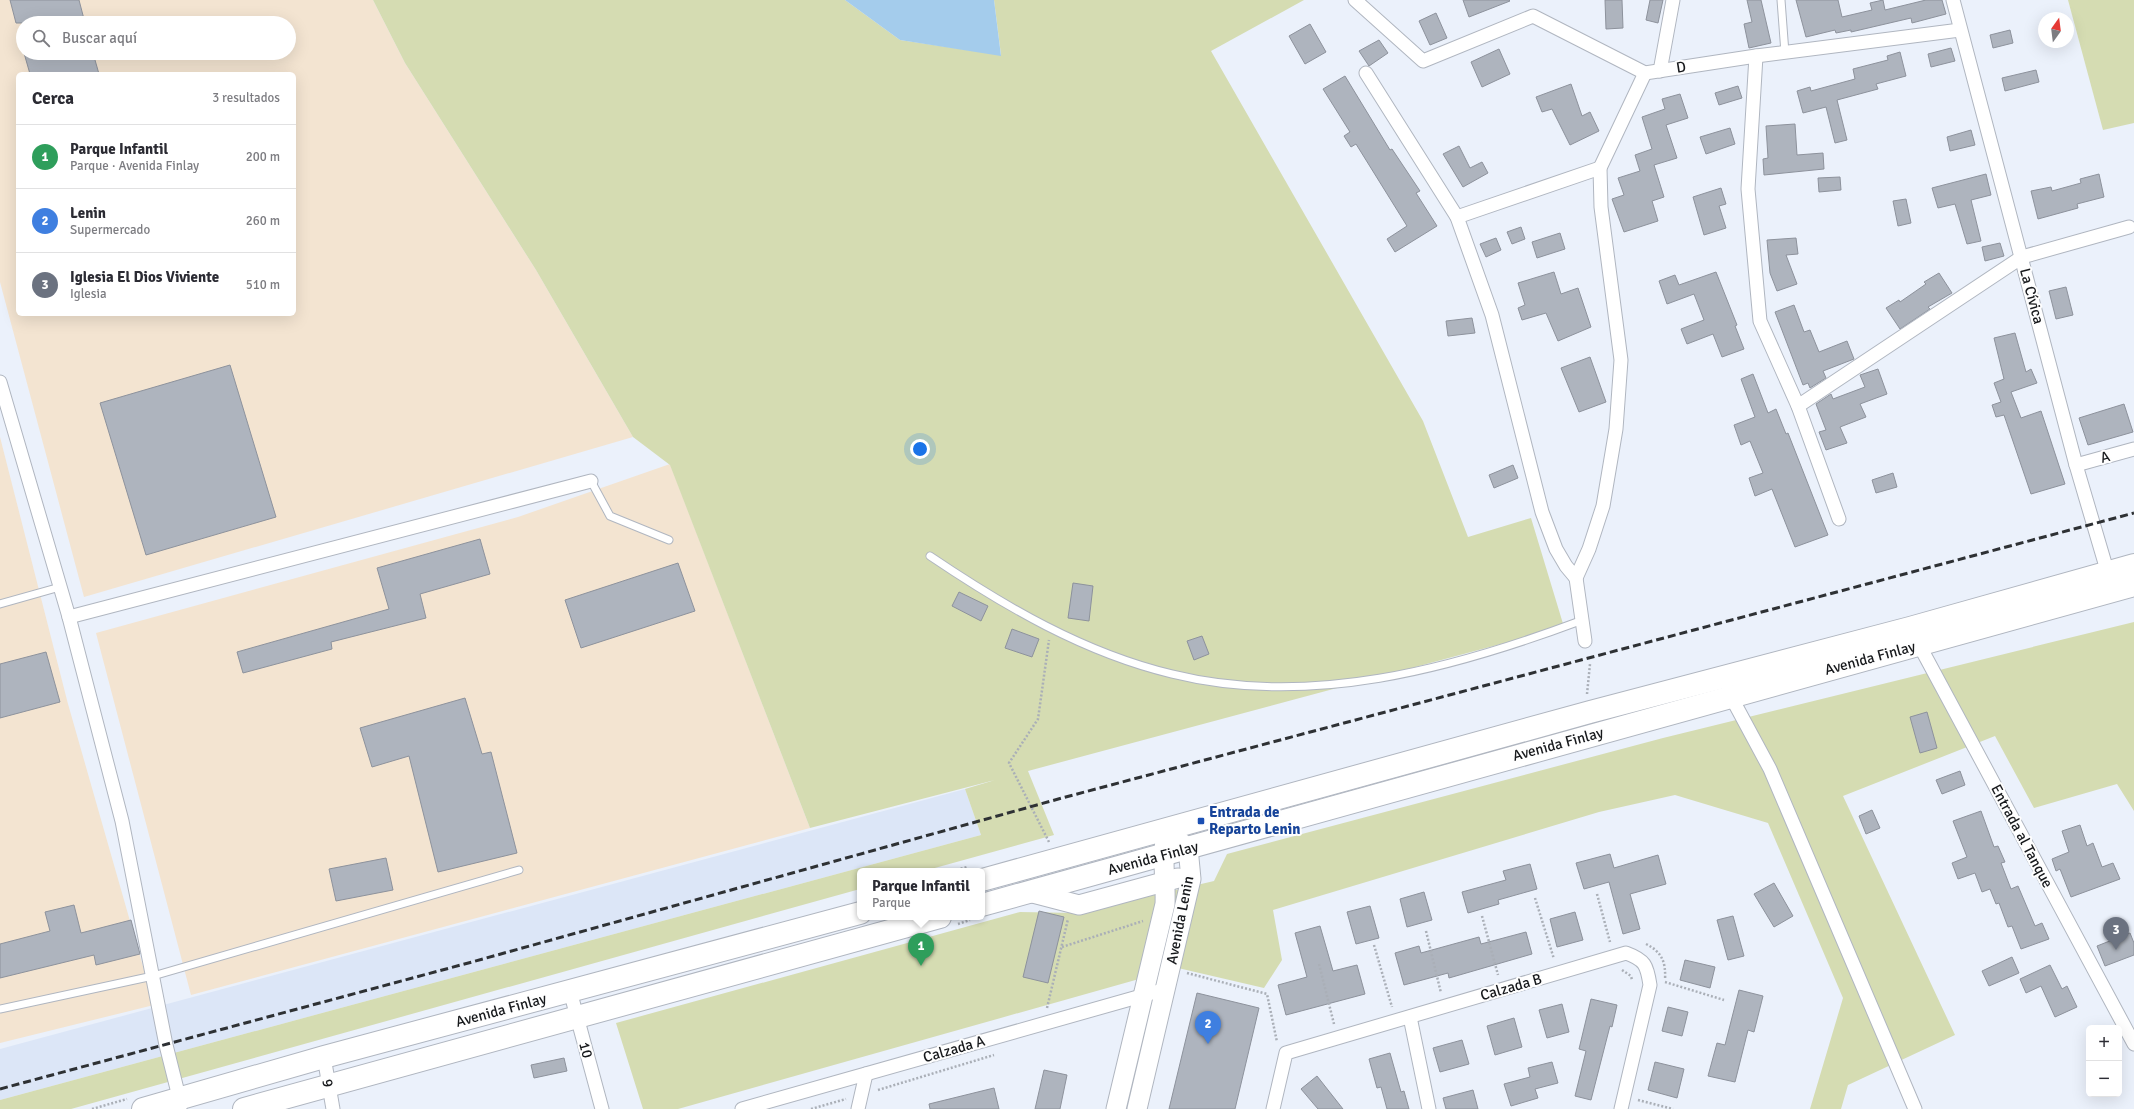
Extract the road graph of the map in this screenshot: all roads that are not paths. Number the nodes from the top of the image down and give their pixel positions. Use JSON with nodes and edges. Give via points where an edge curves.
{"nodes":[{"id":1,"x":1355,"y":0,"type":"edge"},
{"id":2,"x":1673,"y":0,"type":"edge"},
{"id":3,"x":1781,"y":0,"type":"edge"},
{"id":4,"x":1953,"y":0,"type":"edge"},
{"id":5,"x":1960,"y":30,"type":"junction"},
{"id":6,"x":1785,"y":53,"type":"junction"},
{"id":7,"x":1756,"y":56,"type":"junction"},
{"id":8,"x":1660,"y":71,"type":"junction"},
{"id":9,"x":1366,"y":73,"type":"dead end"},
{"id":10,"x":1645,"y":73,"type":"junction"},
{"id":11,"x":1600,"y":168,"type":"junction"},
{"id":12,"x":1457,"y":217,"type":"junction"},
{"id":13,"x":2129,"y":227,"type":"dead end"},
{"id":14,"x":2022,"y":257,"type":"junction"},
{"id":15,"x":0,"y":382,"type":"edge"},
{"id":16,"x":1798,"y":406,"type":"junction"},
{"id":17,"x":2134,"y":449,"type":"edge"},
{"id":18,"x":2076,"y":465,"type":"junction"},
{"id":19,"x":591,"y":481,"type":"joint"},
{"id":20,"x":1839,"y":519,"type":"dead end"},
{"id":21,"x":669,"y":540,"type":"dead end"},
{"id":22,"x":930,"y":556,"type":"dead end"},
{"id":23,"x":2134,"y":565,"type":"edge"},
{"id":24,"x":1576,"y":578,"type":"junction"},
{"id":25,"x":2118,"y":583,"type":"edge"},
{"id":26,"x":60,"y":587,"type":"junction"},
{"id":27,"x":0,"y":604,"type":"edge"},
{"id":28,"x":69,"y":617,"type":"junction"},
{"id":29,"x":1580,"y":621,"type":"junction"},
{"id":30,"x":1915,"y":636,"type":"junction"},
{"id":31,"x":1585,"y":641,"type":"dead end"},
{"id":32,"x":1726,"y":688,"type":"junction"},
{"id":33,"x":1166,"y":830,"type":"junction"},
{"id":34,"x":1188,"y":848,"type":"junction"},
{"id":35,"x":1163,"y":855,"type":"junction"},
{"id":36,"x":520,"y":870,"type":"dead end"},
{"id":37,"x":1191,"y":874,"type":"junction"},
{"id":38,"x":985,"y":879,"type":"edge"},
{"id":39,"x":1166,"y":882,"type":"junction"},
{"id":40,"x":1029,"y":892,"type":"junction"},
{"id":41,"x":985,"y":904,"type":"edge"},
{"id":42,"x":857,"y":914,"type":"edge"},
{"id":43,"x":929,"y":920,"type":"edge"},
{"id":44,"x":153,"y":976,"type":"junction"},
{"id":45,"x":1166,"y":989,"type":"junction"},
{"id":46,"x":570,"y":991,"type":"junction"},
{"id":47,"x":1142,"y":996,"type":"junction"},
{"id":48,"x":0,"y":1009,"type":"edge"},
{"id":49,"x":578,"y":1017,"type":"junction"},
{"id":50,"x":1410,"y":1017,"type":"junction"},
{"id":51,"x":2134,"y":1044,"type":"edge"},
{"id":52,"x":324,"y":1057,"type":"junction"},
{"id":53,"x":866,"y":1074,"type":"junction"},
{"id":54,"x":329,"y":1085,"type":"junction"},
{"id":55,"x":181,"y":1104,"type":"edge"},
{"id":56,"x":143,"y":1109,"type":"edge"},
{"id":57,"x":244,"y":1109,"type":"edge"},
{"id":58,"x":333,"y":1109,"type":"edge"},
{"id":59,"x":602,"y":1109,"type":"edge"},
{"id":60,"x":742,"y":1109,"type":"edge"},
{"id":61,"x":858,"y":1109,"type":"edge"},
{"id":62,"x":1116,"y":1109,"type":"edge"},
{"id":63,"x":1137,"y":1109,"type":"edge"},
{"id":64,"x":1273,"y":1109,"type":"edge"},
{"id":65,"x":1429,"y":1109,"type":"edge"},
{"id":66,"x":1621,"y":1109,"type":"edge"},
{"id":67,"x":1915,"y":1109,"type":"edge"}],
"edges":[{"from":1,"to":10,"type":"street","via":[[1422,61],[1533,16]]},
{"from":2,"to":8,"type":"street"},
{"from":3,"to":6,"type":"lane"},
{"from":4,"to":5,"type":"street","name":"La Cívica"},
{"from":5,"to":6,"type":"street","name":"D"},
{"from":5,"to":14,"type":"street","name":"La Cívica"},
{"from":6,"to":7,"type":"street","name":"D"},
{"from":7,"to":8,"type":"street","name":"D"},
{"from":7,"to":16,"type":"street","via":[[1748,189],[1760,321]]},
{"from":8,"to":10,"type":"street","name":"D"},
{"from":9,"to":12,"type":"street"},
{"from":10,"to":11,"type":"street"},
{"from":11,"to":12,"type":"street"},
{"from":11,"to":24,"type":"street","via":[[1601,208],[1621,360],[1616,429],[1603,506]]},
{"from":12,"to":24,"type":"street","via":[[1492,315],[1542,512],[1556,549]]},
{"from":13,"to":14,"type":"street"},
{"from":14,"to":16,"type":"street"},
{"from":14,"to":18,"type":"street","name":"La Cívica"},
{"from":15,"to":26,"type":"street"},
{"from":16,"to":20,"type":"street"},
{"from":17,"to":18,"type":"street","name":"A"},
{"from":18,"to":25,"type":"street","name":"La Cívica"},
{"from":19,"to":21,"type":"lane","via":[[610,516]]},
{"from":19,"to":28,"type":"street"},
{"from":22,"to":29,"type":"lane","via":[[990,595],[1051,628],[1114,657],[1171,674],[1226,684],[1277,686],[1341,683],[1422,670],[1502,649]]},
{"from":23,"to":25,"type":"highway","name":"Avenida Finlay"},
{"from":24,"to":29,"type":"street"},
{"from":25,"to":30,"type":"highway","name":"Avenida Finlay"},
{"from":26,"to":27,"type":"lane"},
{"from":26,"to":28,"type":"street"},
{"from":28,"to":44,"type":"street","via":[[122,821]]},
{"from":29,"to":31,"type":"street"},
{"from":30,"to":32,"type":"highway","name":"Avenida Finlay"},
{"from":30,"to":51,"type":"street","name":"Entrada al Tanque"},
{"from":32,"to":33,"type":"highway","name":"Avenida Finlay","via":[[1590,712]]},
{"from":32,"to":34,"type":"highway","name":"Avenida Finlay"},
{"from":32,"to":67,"type":"street","via":[[1770,769]]},
{"from":33,"to":34,"type":"street"},
{"from":33,"to":35,"type":"street","name":"Avenida Lenin"},
{"from":33,"to":38,"type":"highway","name":"Avenida Finlay"},
{"from":34,"to":35,"type":"highway","name":"Avenida Finlay"},
{"from":34,"to":37,"type":"street","name":"Avenida Lenin"},
{"from":35,"to":39,"type":"street","name":"Avenida Lenin"},
{"from":35,"to":40,"type":"highway","name":"Avenida Finlay"},
{"from":36,"to":44,"type":"lane"},
{"from":37,"to":39,"type":"street"},
{"from":37,"to":45,"type":"street","name":"Avenida Lenin"},
{"from":39,"to":40,"type":"street","via":[[1079,905]]},
{"from":39,"to":47,"type":"street","name":"Avenida Lenin","via":[[1165,904]]},
{"from":40,"to":41,"type":"highway","name":"Avenida Finlay"},
{"from":42,"to":46,"type":"highway","name":"Avenida Finlay"},
{"from":43,"to":49,"type":"highway","name":"Avenida Finlay"},
{"from":44,"to":48,"type":"lane"},
{"from":44,"to":55,"type":"street","via":[[166,1045]]},
{"from":45,"to":47,"type":"street","name":"Calzada A"},
{"from":45,"to":63,"type":"street","name":"Avenida Lenin"},
{"from":46,"to":49,"type":"street","name":"10"},
{"from":46,"to":52,"type":"highway","name":"Avenida Finlay"},
{"from":47,"to":53,"type":"street","name":"Calzada A"},
{"from":47,"to":62,"type":"street","name":"Avenida Lenin"},
{"from":49,"to":54,"type":"highway","name":"Avenida Finlay"},
{"from":49,"to":59,"type":"street","name":"10"},
{"from":50,"to":64,"type":"street","name":"Calzada B","via":[[1286,1053]]},
{"from":50,"to":65,"type":"street"},
{"from":50,"to":66,"type":"street","name":"Calzada B","via":[[1626,953],[1639,958],[1648,968],[1650,985]]},
{"from":52,"to":54,"type":"street","name":"9"},
{"from":52,"to":55,"type":"highway","name":"Avenida Finlay"},
{"from":53,"to":60,"type":"street","name":"Calzada A"},
{"from":53,"to":61,"type":"street"},
{"from":54,"to":57,"type":"highway","name":"Avenida Finlay"},
{"from":54,"to":58,"type":"street","name":"9"},
{"from":55,"to":56,"type":"highway","name":"Avenida Finlay"}]}
